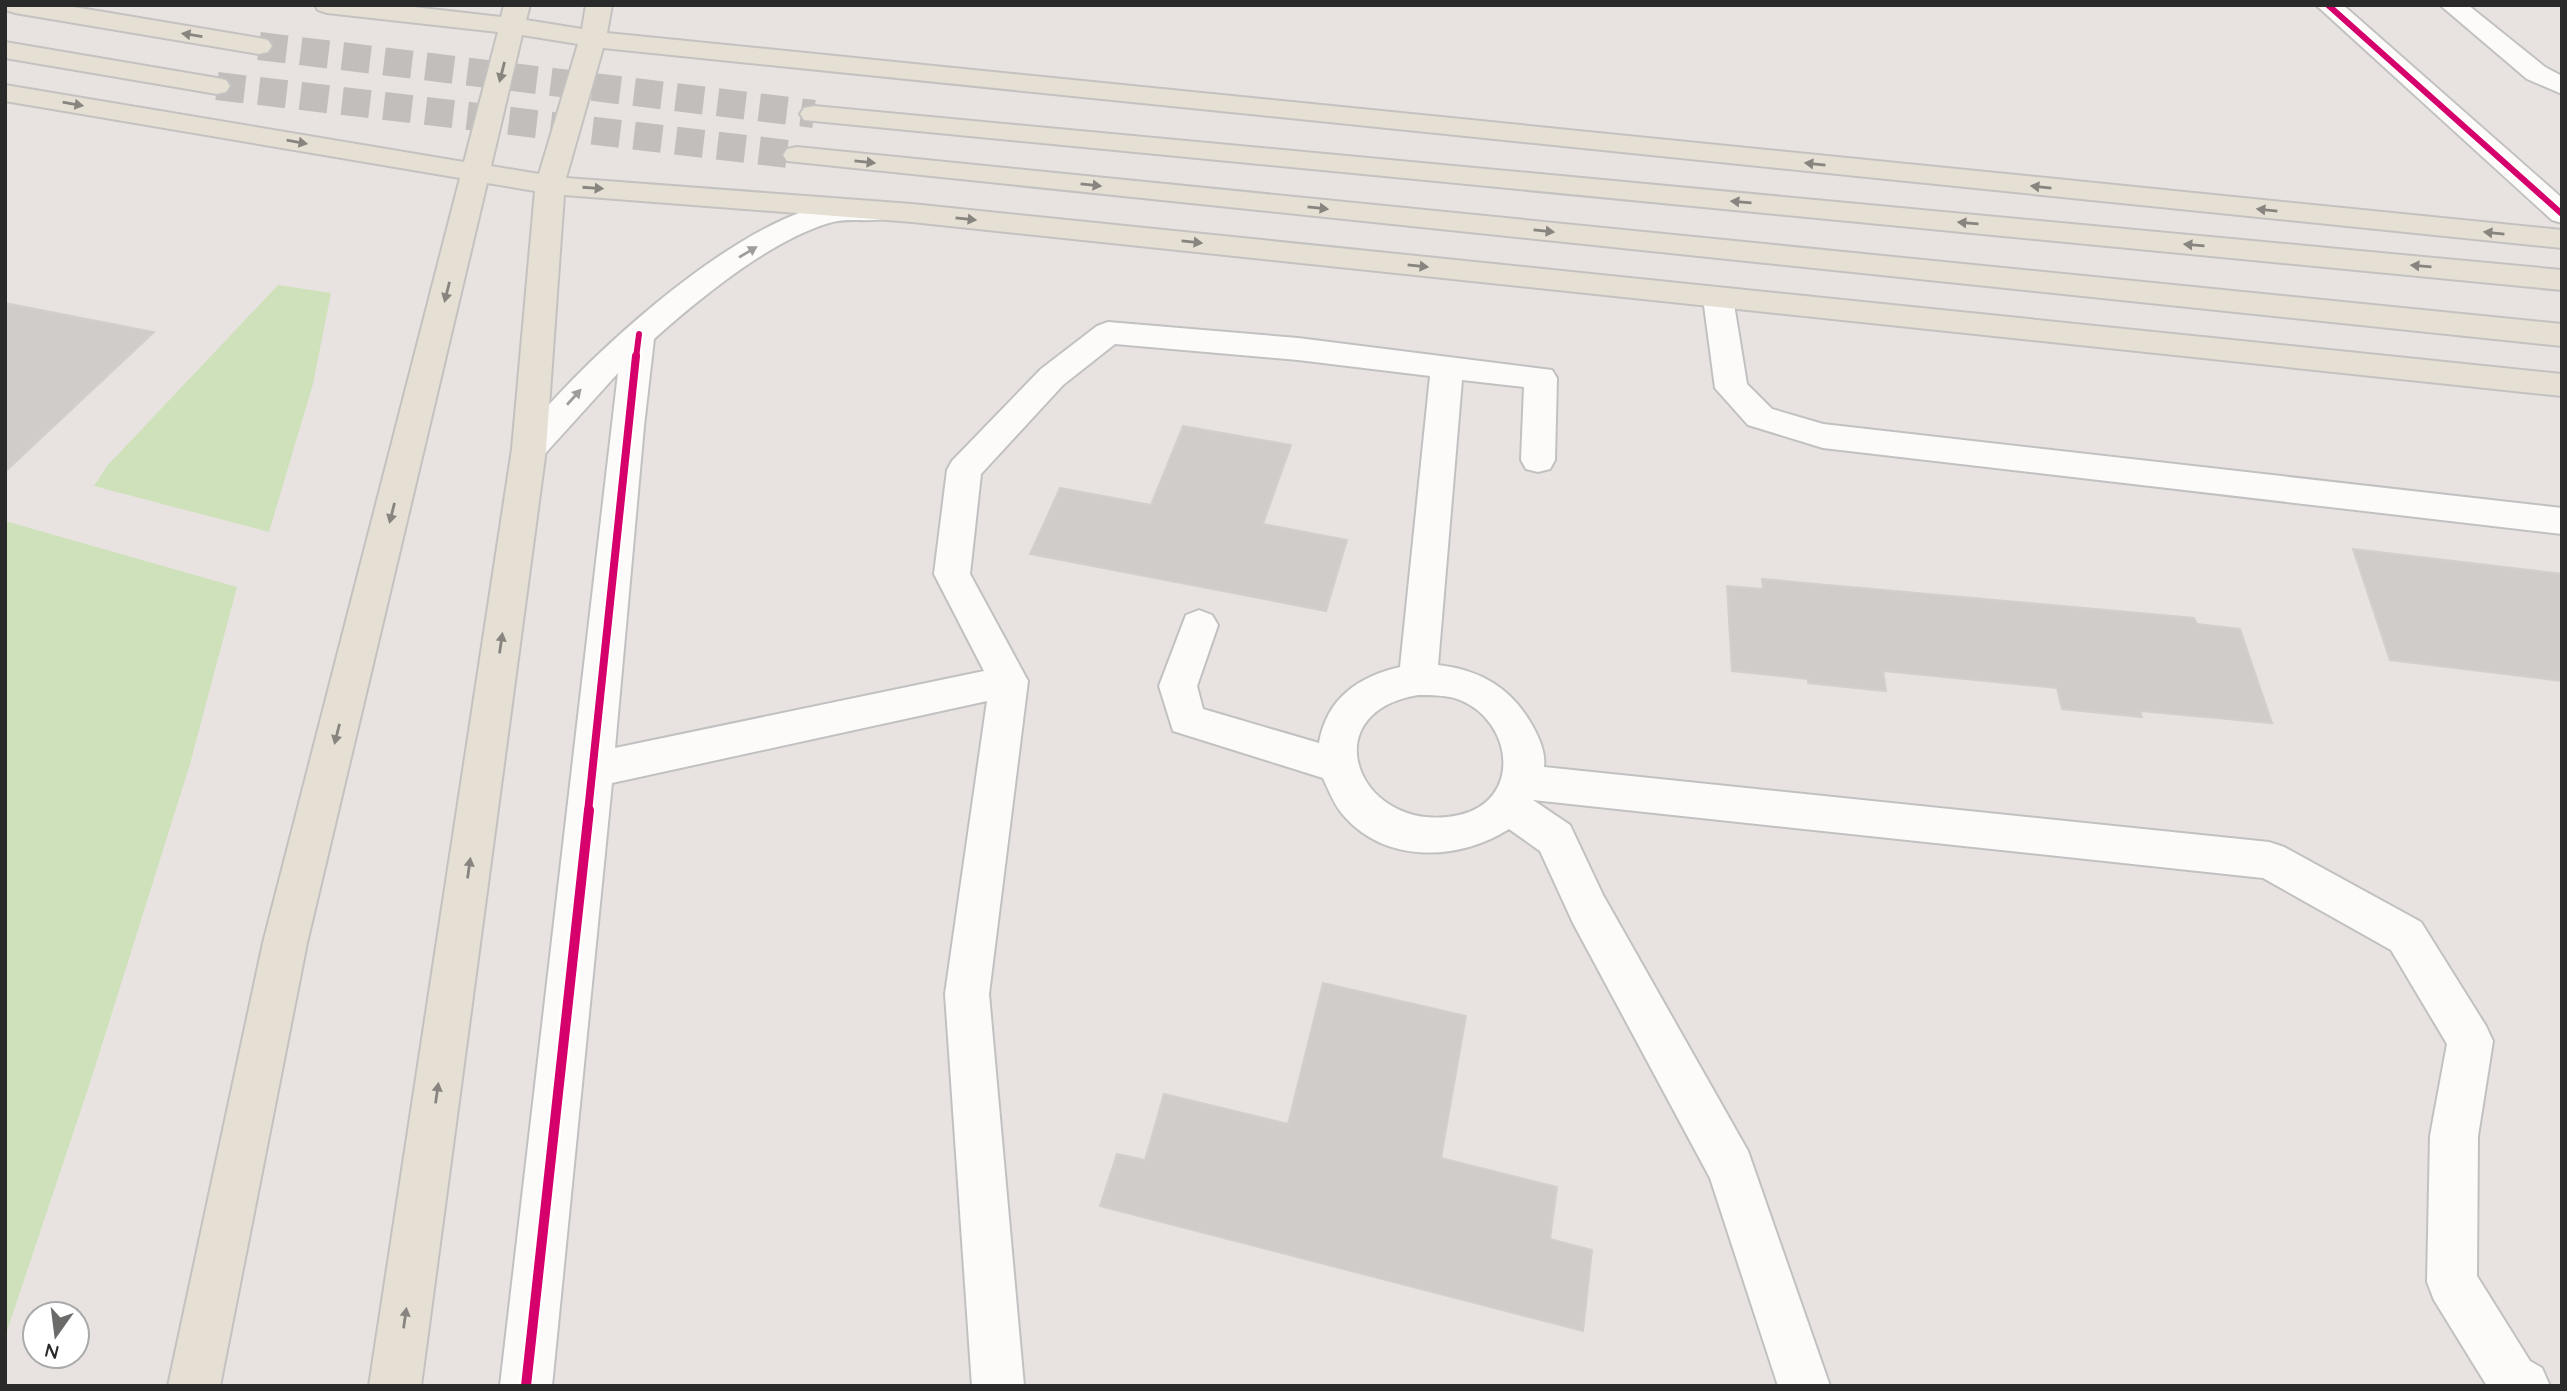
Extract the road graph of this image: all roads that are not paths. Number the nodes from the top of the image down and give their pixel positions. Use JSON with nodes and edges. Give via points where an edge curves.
{"nodes":[{"id":1,"x":15,"y":5,"type":"edge"},
{"id":2,"x":327,"y":5,"type":"edge"},
{"id":3,"x":2328,"y":5,"type":"edge"},
{"id":4,"x":2452,"y":5,"type":"edge"},
{"id":5,"x":515,"y":16,"type":"edge"},
{"id":6,"x":596,"y":22,"type":"edge"},
{"id":7,"x":259,"y":46,"type":"tunnel mouth"},
{"id":8,"x":5,"y":50,"type":"edge"},
{"id":9,"x":217,"y":86,"type":"tunnel mouth"},
{"id":10,"x":2562,"y":86,"type":"edge"},
{"id":11,"x":5,"y":93,"type":"edge"},
{"id":12,"x":814,"y":114,"type":"tunnel mouth"},
{"id":13,"x":797,"y":155,"type":"tunnel mouth"},
{"id":14,"x":477,"y":172,"type":"junction"},
{"id":15,"x":550,"y":185,"type":"junction"},
{"id":16,"x":912,"y":213,"type":"junction"},
{"id":17,"x":2562,"y":214,"type":"edge"},
{"id":18,"x":2562,"y":239,"type":"edge"},
{"id":19,"x":2562,"y":280,"type":"edge"},
{"id":20,"x":1718,"y":298,"type":"junction"},
{"id":21,"x":639,"y":334,"type":"junction"},
{"id":22,"x":2562,"y":335,"type":"edge"},
{"id":23,"x":1447,"y":367,"type":"junction"},
{"id":24,"x":2562,"y":385,"type":"edge"},
{"id":25,"x":529,"y":449,"type":"junction"},
{"id":26,"x":1538,"y":460,"type":"dead end"},
{"id":27,"x":2562,"y":521,"type":"edge"},
{"id":28,"x":1199,"y":625,"type":"dead end"},
{"id":29,"x":1419,"y":679,"type":"junction"},
{"id":30,"x":1009,"y":681,"type":"junction"},
{"id":31,"x":1337,"y":765,"type":"junction"},
{"id":32,"x":593,"y":770,"type":"junction"},
{"id":33,"x":1516,"y":794,"type":"junction"},
{"id":34,"x":194,"y":1386,"type":"edge"},
{"id":35,"x":395,"y":1386,"type":"edge"},
{"id":36,"x":526,"y":1386,"type":"edge"},
{"id":37,"x":998,"y":1386,"type":"edge"},
{"id":38,"x":1804,"y":1386,"type":"edge"},
{"id":39,"x":2524,"y":1386,"type":"edge"}],
"edges":[{"from":7,"to":1,"type":"main road","one_way":true},
{"from":2,"to":5,"type":"main road"},
{"from":3,"to":17,"type":"street"},
{"from":4,"to":10,"type":"street","via":[[2536,73]]},
{"from":5,"to":6,"type":"main road"},
{"from":5,"to":14,"type":"main road","one_way":true},
{"from":6,"to":15,"type":"main road"},
{"from":18,"to":6,"type":"main road","one_way":true},
{"from":8,"to":9,"type":"main road"},
{"from":11,"to":14,"type":"main road","one_way":true},
{"from":19,"to":12,"type":"main road","one_way":true},
{"from":13,"to":22,"type":"main road","one_way":true},
{"from":14,"to":15,"type":"main road"},
{"from":14,"to":34,"type":"main road","one_way":true,"via":[[285,943]]},
{"from":15,"to":16,"type":"main road","one_way":true},
{"from":15,"to":25,"type":"main road"},
{"from":16,"to":20,"type":"main road","one_way":true},
{"from":21,"to":16,"type":"street","one_way":true,"via":[[712,274],[791,226],[841,211]]},
{"from":20,"to":24,"type":"main road"},
{"from":20,"to":27,"type":"street","via":[[1731,388],[1760,417],[1823,436]]},
{"from":25,"to":21,"type":"street","one_way":true},
{"from":21,"to":32,"type":"street"},
{"from":23,"to":26,"type":"street","via":[[1541,378]]},
{"from":23,"to":29,"type":"street"},
{"from":23,"to":30,"type":"street","via":[[1108,333],[1052,377],[964,470],[952,574]]},
{"from":35,"to":25,"type":"main road","one_way":true},
{"from":28,"to":31,"type":"street","via":[[1178,686],[1187,720]]},
{"from":29,"to":31,"type":"street","via":[[1390,684],[1365,696],[1347,716],[1338,739]]},
{"from":29,"to":33,"type":"street","via":[[1448,681],[1476,690],[1500,708],[1517,730],[1525,756]]},
{"from":30,"to":32,"type":"street"},
{"from":30,"to":37,"type":"street","via":[[967,994]]},
{"from":31,"to":33,"type":"street","via":[[1347,791],[1366,813],[1393,829],[1425,837],[1458,835],[1487,824]]},
{"from":32,"to":36,"type":"street"},
{"from":33,"to":38,"type":"street","via":[[1555,838],[1588,909],[1731,1168]]},
{"from":33,"to":39,"type":"street","via":[[2269,860],[2406,936],[2470,1041],[2454,1136],[2452,1282],[2512,1380]]}]}
